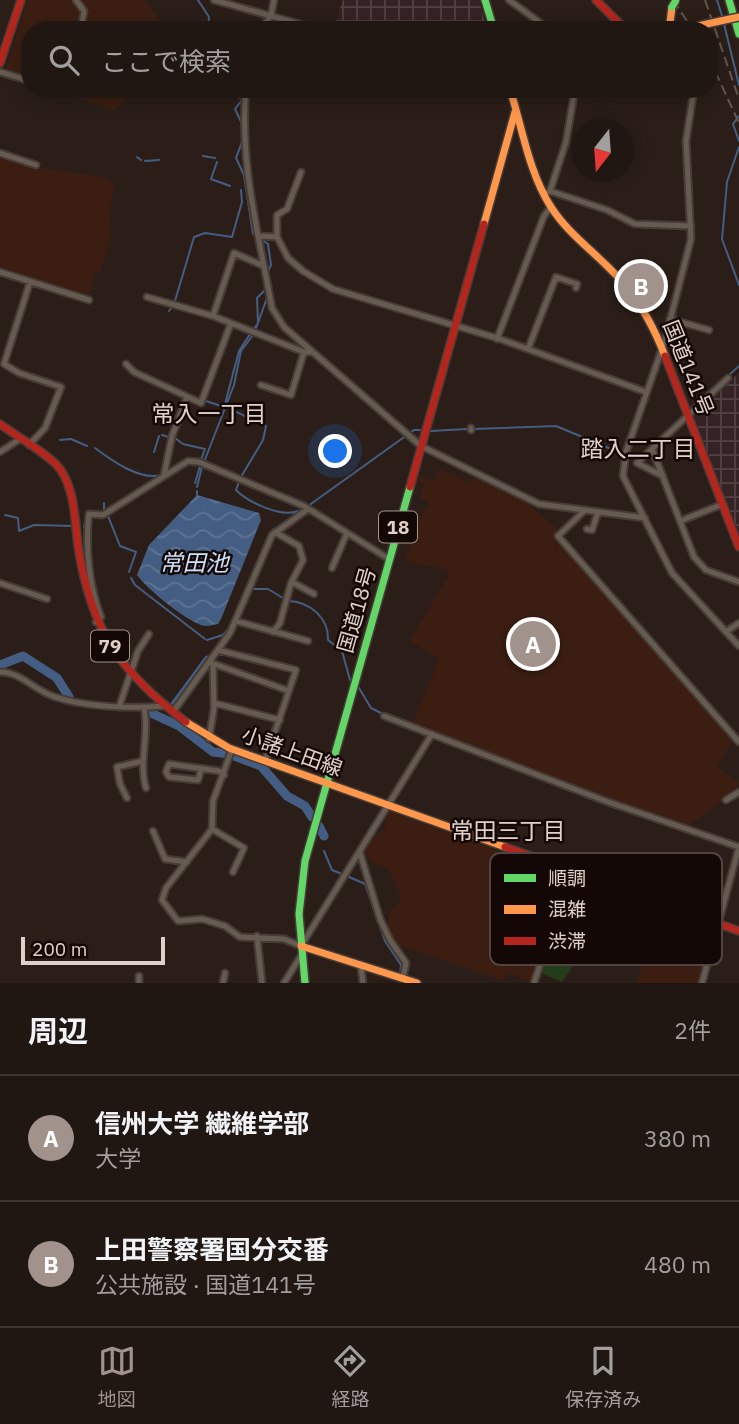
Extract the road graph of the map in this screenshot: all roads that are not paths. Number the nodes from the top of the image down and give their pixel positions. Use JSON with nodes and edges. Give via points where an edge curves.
{"nodes":[{"id":1,"x":21,"y":0,"type":"edge"},
{"id":2,"x":76,"y":0,"type":"edge"},
{"id":3,"x":214,"y":0,"type":"edge"},
{"id":4,"x":274,"y":0,"type":"edge"},
{"id":5,"x":485,"y":0,"type":"edge"},
{"id":6,"x":509,"y":0,"type":"edge"},
{"id":7,"x":596,"y":0,"type":"edge"},
{"id":8,"x":729,"y":0,"type":"edge"},
{"id":9,"x":271,"y":16,"type":"junction"},
{"id":10,"x":739,"y":17,"type":"edge"},
{"id":11,"x":82,"y":21,"type":"edge"},
{"id":12,"x":267,"y":21,"type":"edge"},
{"id":13,"x":289,"y":21,"type":"edge"},
{"id":14,"x":491,"y":21,"type":"edge"},
{"id":15,"x":538,"y":21,"type":"edge"},
{"id":16,"x":617,"y":21,"type":"edge"},
{"id":17,"x":718,"y":22,"type":"edge"},
{"id":18,"x":739,"y":34,"type":"edge"},
{"id":19,"x":0,"y":63,"type":"edge"},
{"id":20,"x":0,"y":72,"type":"edge"},
{"id":21,"x":21,"y":78,"type":"edge"},
{"id":22,"x":246,"y":98,"type":"edge"},
{"id":23,"x":512,"y":98,"type":"edge"},
{"id":24,"x":573,"y":98,"type":"edge"},
{"id":25,"x":693,"y":98,"type":"edge"},
{"id":26,"x":515,"y":112,"type":"junction"},
{"id":27,"x":0,"y":153,"type":"edge"},
{"id":28,"x":36,"y":165,"type":"dead end"},
{"id":29,"x":301,"y":172,"type":"dead end"},
{"id":30,"x":547,"y":192,"type":"junction"},
{"id":31,"x":551,"y":207,"type":"junction"},
{"id":32,"x":691,"y":226,"type":"junction"},
{"id":33,"x":259,"y":236,"type":"junction"},
{"id":34,"x":276,"y":237,"type":"junction"},
{"id":35,"x":264,"y":266,"type":"junction"},
{"id":36,"x":0,"y":272,"type":"edge"},
{"id":37,"x":30,"y":282,"type":"junction"},
{"id":38,"x":576,"y":288,"type":"dead end"},
{"id":39,"x":147,"y":297,"type":"dead end"},
{"id":40,"x":89,"y":300,"type":"dead end"},
{"id":41,"x":213,"y":316,"type":"junction"},
{"id":42,"x":670,"y":319,"type":"junction"},
{"id":43,"x":231,"y":323,"type":"junction"},
{"id":44,"x":455,"y":327,"type":"junction"},
{"id":45,"x":709,"y":330,"type":"dead end"},
{"id":46,"x":497,"y":339,"type":"junction"},
{"id":47,"x":663,"y":346,"type":"junction"},
{"id":48,"x":528,"y":349,"type":"junction"},
{"id":49,"x":308,"y":352,"type":"junction"},
{"id":50,"x":126,"y":364,"type":"dead end"},
{"id":51,"x":728,"y":378,"type":"dead end"},
{"id":52,"x":261,"y":384,"type":"dead end"},
{"id":53,"x":646,"y":392,"type":"junction"},
{"id":54,"x":187,"y":397,"type":"junction"},
{"id":55,"x":689,"y":415,"type":"junction"},
{"id":56,"x":0,"y":424,"type":"edge"},
{"id":57,"x":20,"y":439,"type":"junction"},
{"id":58,"x":29,"y":445,"type":"junction"},
{"id":59,"x":421,"y":446,"type":"junction"},
{"id":60,"x":652,"y":449,"type":"junction"},
{"id":61,"x":0,"y":452,"type":"edge"},
{"id":62,"x":164,"y":475,"type":"junction"},
{"id":63,"x":663,"y":476,"type":"junction"},
{"id":64,"x":723,"y":504,"type":"junction"},
{"id":65,"x":306,"y":508,"type":"junction"},
{"id":66,"x":585,"y":510,"type":"junction"},
{"id":67,"x":598,"y":512,"type":"junction"},
{"id":68,"x":645,"y":518,"type":"junction"},
{"id":69,"x":680,"y":521,"type":"junction"},
{"id":70,"x":587,"y":529,"type":"dead end"},
{"id":71,"x":275,"y":532,"type":"junction"},
{"id":72,"x":347,"y":533,"type":"junction"},
{"id":73,"x":739,"y":547,"type":"edge"},
{"id":74,"x":389,"y":559,"type":"junction"},
{"id":75,"x":332,"y":568,"type":"dead end"},
{"id":76,"x":292,"y":582,"type":"junction"},
{"id":77,"x":739,"y":582,"type":"edge"},
{"id":78,"x":0,"y":583,"type":"edge"},
{"id":79,"x":314,"y":594,"type":"dead end"},
{"id":80,"x":47,"y":599,"type":"dead end"},
{"id":81,"x":236,"y":621,"type":"junction"},
{"id":82,"x":96,"y":622,"type":"junction"},
{"id":83,"x":739,"y":622,"type":"edge"},
{"id":84,"x":727,"y":631,"type":"junction"},
{"id":85,"x":273,"y":632,"type":"junction"},
{"id":86,"x":149,"y":634,"type":"dead end"},
{"id":87,"x":308,"y":641,"type":"dead end"},
{"id":88,"x":739,"y":646,"type":"edge"},
{"id":89,"x":218,"y":650,"type":"junction"},
{"id":90,"x":211,"y":663,"type":"junction"},
{"id":91,"x":132,"y":671,"type":"junction"},
{"id":92,"x":0,"y":672,"type":"edge"},
{"id":93,"x":289,"y":691,"type":"junction"},
{"id":94,"x":214,"y":703,"type":"junction"},
{"id":95,"x":164,"y":706,"type":"junction"},
{"id":96,"x":119,"y":707,"type":"junction"},
{"id":97,"x":144,"y":708,"type":"junction"},
{"id":98,"x":172,"y":713,"type":"junction"},
{"id":99,"x":384,"y":716,"type":"dead end"},
{"id":100,"x":280,"y":720,"type":"junction"},
{"id":101,"x":432,"y":734,"type":"junction"},
{"id":102,"x":209,"y":739,"type":"junction"},
{"id":103,"x":739,"y":742,"type":"edge"},
{"id":104,"x":232,"y":749,"type":"junction"},
{"id":105,"x":143,"y":761,"type":"junction"},
{"id":106,"x":265,"y":761,"type":"junction"},
{"id":107,"x":201,"y":770,"type":"junction"},
{"id":108,"x":224,"y":775,"type":"junction"},
{"id":109,"x":326,"y":782,"type":"junction"},
{"id":110,"x":146,"y":788,"type":"dead end"},
{"id":111,"x":739,"y":792,"type":"edge"},
{"id":112,"x":127,"y":798,"type":"dead end"},
{"id":113,"x":726,"y":800,"type":"dead end"},
{"id":114,"x":388,"y":805,"type":"junction"},
{"id":115,"x":212,"y":829,"type":"junction"},
{"id":116,"x":153,"y":831,"type":"dead end"},
{"id":117,"x":739,"y":848,"type":"edge"},
{"id":118,"x":360,"y":853,"type":"junction"},
{"id":119,"x":521,"y":853,"type":"edge"},
{"id":120,"x":187,"y":862,"type":"junction"},
{"id":121,"x":233,"y":873,"type":"dead end"},
{"id":122,"x":722,"y":910,"type":"edge"},
{"id":123,"x":722,"y":925,"type":"edge"},
{"id":124,"x":739,"y":931,"type":"edge"},
{"id":125,"x":257,"y":936,"type":"junction"},
{"id":126,"x":301,"y":950,"type":"junction"},
{"id":127,"x":540,"y":965,"type":"edge"},
{"id":128,"x":707,"y":965,"type":"edge"},
{"id":129,"x":361,"y":967,"type":"junction"},
{"id":130,"x":225,"y":973,"type":"dead end"},
{"id":131,"x":401,"y":977,"type":"junction"},
{"id":132,"x":223,"y":983,"type":"edge"},
{"id":133,"x":262,"y":983,"type":"edge"},
{"id":134,"x":284,"y":983,"type":"edge"},
{"id":135,"x":304,"y":983,"type":"edge"},
{"id":136,"x":363,"y":983,"type":"edge"},
{"id":137,"x":418,"y":983,"type":"edge"},
{"id":138,"x":534,"y":983,"type":"edge"},
{"id":139,"x":702,"y":983,"type":"edge"}],
"edges":[{"from":1,"to":19,"type":"main road"},
{"from":2,"to":11,"type":"street","via":[[84,11]]},
{"from":3,"to":9,"type":"street"},
{"from":4,"to":9,"type":"street"},
{"from":5,"to":14,"type":"main road"},
{"from":6,"to":15,"type":"street"},
{"from":7,"to":16,"type":"main road"},
{"from":8,"to":18,"type":"main road"},
{"from":9,"to":12,"type":"street"},
{"from":9,"to":13,"type":"street"},
{"from":10,"to":17,"type":"main road","bridge":true},
{"from":20,"to":21,"type":"street"},
{"from":22,"to":33,"type":"street","via":[[244,140]]},
{"from":23,"to":26,"type":"main road","name":"国道18号","number":"18"},
{"from":24,"to":30,"type":"street","via":[[566,142]]},
{"from":25,"to":32,"type":"street","via":[[687,141]]},
{"from":26,"to":30,"type":"main road","name":"国道141号"},
{"from":26,"to":44,"type":"main road","name":"国道18号","number":"18"},
{"from":27,"to":28,"type":"street"},
{"from":29,"to":34,"type":"street","via":[[287,209],[277,215]]},
{"from":30,"to":31,"type":"main road","name":"国道141号"},
{"from":30,"to":32,"type":"street","via":[[607,210],[635,224]]},
{"from":31,"to":46,"type":"street"},
{"from":31,"to":47,"type":"main road","name":"国道141号","via":[[633,294]]},
{"from":32,"to":42,"type":"street"},
{"from":33,"to":34,"type":"street"},
{"from":33,"to":35,"type":"street"},
{"from":34,"to":44,"type":"street","via":[[288,258],[323,284]]},
{"from":35,"to":41,"type":"street","via":[[234,253]]},
{"from":35,"to":49,"type":"street","via":[[274,315]]},
{"from":36,"to":37,"type":"street"},
{"from":37,"to":40,"type":"street"},
{"from":37,"to":58,"type":"street","via":[[4,364],[61,387],[45,428]]},
{"from":38,"to":48,"type":"street","via":[[577,284],[556,277]]},
{"from":39,"to":41,"type":"street"},
{"from":41,"to":43,"type":"street"},
{"from":42,"to":45,"type":"street"},
{"from":42,"to":47,"type":"street"},
{"from":43,"to":49,"type":"street"},
{"from":43,"to":54,"type":"street","via":[[201,402]]},
{"from":44,"to":46,"type":"street"},
{"from":44,"to":59,"type":"main road","name":"国道18号","number":"18"},
{"from":46,"to":48,"type":"street"},
{"from":47,"to":53,"type":"street"},
{"from":47,"to":55,"type":"main road","name":"国道141号"},
{"from":48,"to":53,"type":"street"},
{"from":49,"to":52,"type":"street","via":[[291,394]]},
{"from":49,"to":59,"type":"street"},
{"from":50,"to":54,"type":"street"},
{"from":51,"to":55,"type":"street"},
{"from":53,"to":68,"type":"street","via":[[625,455],[624,482]]},
{"from":54,"to":62,"type":"street"},
{"from":55,"to":60,"type":"street"},
{"from":55,"to":64,"type":"main road","name":"国道141号"},
{"from":56,"to":57,"type":"main road","name":"小諸上田線","number":"79"},
{"from":57,"to":58,"type":"main road","name":"小諸上田線","number":"79"},
{"from":57,"to":61,"type":"street"},
{"from":58,"to":82,"type":"main road","name":"小諸上田線","number":"79","via":[[59,467],[67,479]]},
{"from":59,"to":66,"type":"street","via":[[536,503]]},
{"from":59,"to":74,"type":"main road","name":"国道18号","number":"18"},
{"from":60,"to":63,"type":"street"},
{"from":60,"to":63,"type":"street","via":[[637,463]]},
{"from":62,"to":65,"type":"street","via":[[188,461],[199,462]]},
{"from":62,"to":82,"type":"street","via":[[103,515],[89,514],[89,556],[101,617]]},
{"from":63,"to":69,"type":"street"},
{"from":64,"to":69,"type":"street"},
{"from":64,"to":73,"type":"main road","name":"国道141号"},
{"from":65,"to":71,"type":"street"},
{"from":65,"to":72,"type":"street"},
{"from":66,"to":67,"type":"street"},
{"from":66,"to":103,"type":"street","via":[[558,536]]},
{"from":67,"to":68,"type":"street"},
{"from":67,"to":70,"type":"street","via":[[592,530]]},
{"from":68,"to":84,"type":"street","via":[[672,573]]},
{"from":69,"to":77,"type":"street","via":[[702,567]]},
{"from":71,"to":76,"type":"street","via":[[299,546],[303,563]]},
{"from":71,"to":81,"type":"street"},
{"from":72,"to":74,"type":"street"},
{"from":72,"to":75,"type":"street"},
{"from":74,"to":109,"type":"main road","name":"国道18号","number":"18"},
{"from":76,"to":79,"type":"street"},
{"from":76,"to":85,"type":"street"},
{"from":78,"to":80,"type":"street"},
{"from":81,"to":85,"type":"street"},
{"from":81,"to":89,"type":"street"},
{"from":82,"to":91,"type":"main road","name":"小諸上田線","number":"79"},
{"from":83,"to":84,"type":"street"},
{"from":84,"to":88,"type":"street"},
{"from":85,"to":87,"type":"street"},
{"from":86,"to":91,"type":"street"},
{"from":89,"to":90,"type":"street"},
{"from":89,"to":93,"type":"street","via":[[295,670]]},
{"from":90,"to":93,"type":"street"},
{"from":90,"to":94,"type":"street"},
{"from":90,"to":98,"type":"street"},
{"from":91,"to":95,"type":"main road","name":"小諸上田線","number":"79"},
{"from":91,"to":96,"type":"street"},
{"from":92,"to":96,"type":"street","via":[[52,696]]},
{"from":93,"to":100,"type":"street"},
{"from":94,"to":100,"type":"street"},
{"from":94,"to":102,"type":"street"},
{"from":95,"to":97,"type":"street"},
{"from":95,"to":98,"type":"main road","name":"小諸上田線","number":"79"},
{"from":96,"to":97,"type":"street"},
{"from":97,"to":105,"type":"street"},
{"from":98,"to":102,"type":"main road","name":"小諸上田線","number":"79"},
{"from":99,"to":101,"type":"street"},
{"from":100,"to":106,"type":"street"},
{"from":101,"to":114,"type":"street"},
{"from":101,"to":117,"type":"street"},
{"from":102,"to":104,"type":"main road","name":"小諸上田線","number":"79"},
{"from":104,"to":106,"type":"main road","name":"小諸上田線","number":"79"},
{"from":104,"to":108,"type":"street"},
{"from":105,"to":110,"type":"street"},
{"from":105,"to":112,"type":"street","via":[[117,767]]},
{"from":106,"to":109,"type":"main road","name":"小諸上田線","number":"79"},
{"from":107,"to":107,"type":"street","via":[[169,764],[166,772],[169,777],[198,780]]},
{"from":107,"to":108,"type":"street"},
{"from":108,"to":115,"type":"street","via":[[213,801]]},
{"from":109,"to":114,"type":"main road","name":"小諸上田線","number":"79"},
{"from":109,"to":126,"type":"main road","name":"国道18号","number":"18","via":[[305,861],[299,914]]},
{"from":111,"to":113,"type":"street"},
{"from":114,"to":118,"type":"street"},
{"from":114,"to":119,"type":"main road","name":"小諸上田線","number":"79"},
{"from":115,"to":120,"type":"street"},
{"from":115,"to":121,"type":"street","via":[[244,848]]},
{"from":116,"to":120,"type":"street","via":[[165,859]]},
{"from":117,"to":122,"type":"street"},
{"from":118,"to":126,"type":"street"},
{"from":118,"to":131,"type":"street","via":[[380,919],[406,963]]},
{"from":120,"to":125,"type":"street","via":[[162,897],[178,921],[202,919],[225,926],[240,937]]},
{"from":123,"to":124,"type":"main road","name":"小諸上田線","number":"79"},
{"from":125,"to":126,"type":"street","via":[[284,939]]},
{"from":125,"to":133,"type":"street"},
{"from":126,"to":129,"type":"main road"},
{"from":126,"to":134,"type":"street"},
{"from":126,"to":135,"type":"main road","name":"国道18号","number":"18"},
{"from":127,"to":138,"type":"street"},
{"from":128,"to":139,"type":"street"},
{"from":129,"to":131,"type":"main road"},
{"from":129,"to":136,"type":"street"},
{"from":130,"to":132,"type":"street"},
{"from":131,"to":137,"type":"main road"}]}
